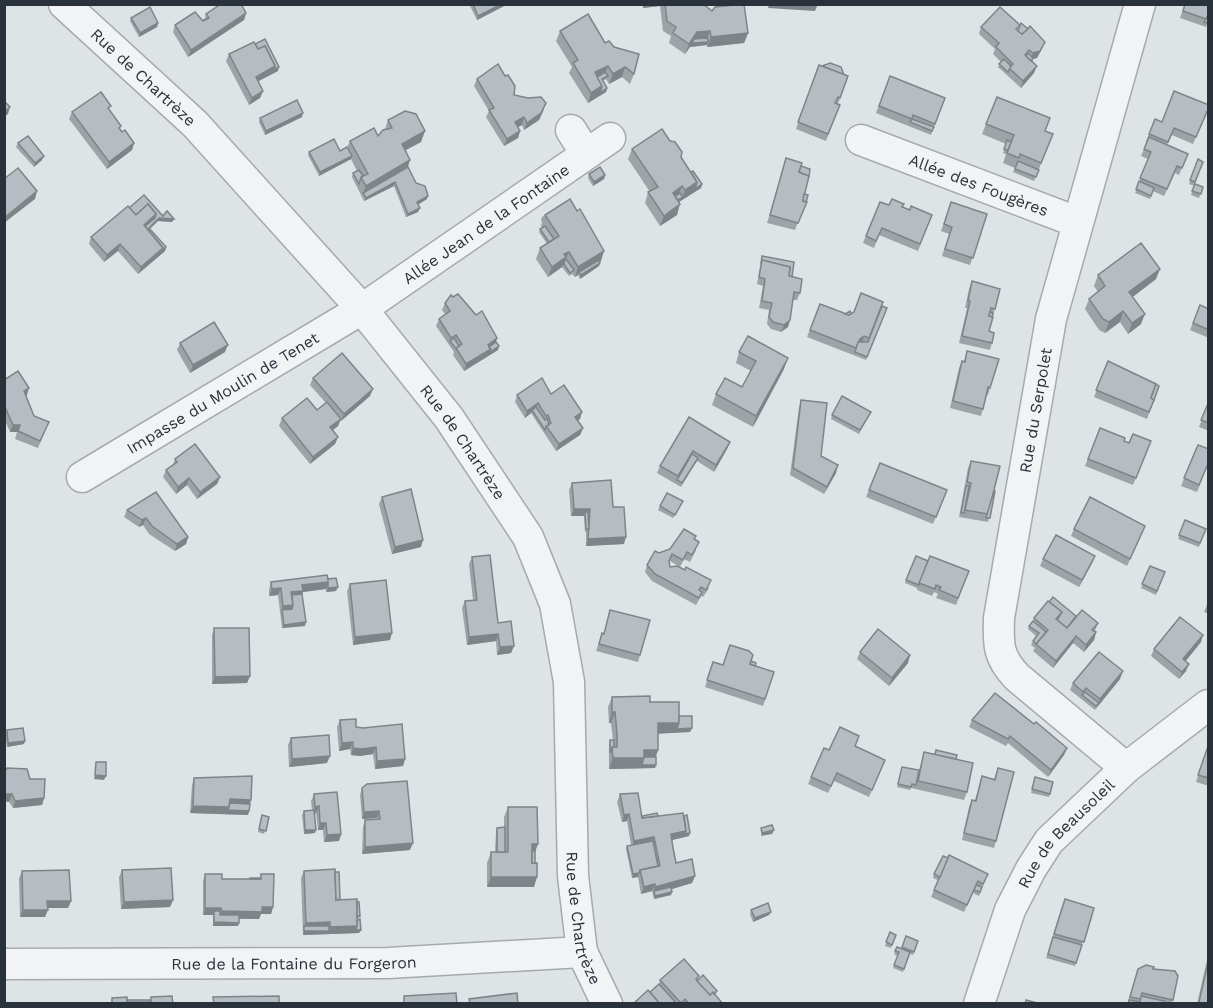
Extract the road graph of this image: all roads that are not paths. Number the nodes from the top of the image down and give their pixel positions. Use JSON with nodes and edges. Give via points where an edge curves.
{"nodes":[{"id":1,"x":64,"y":4,"type":"edge"},
{"id":2,"x":1140,"y":4,"type":"edge"},
{"id":3,"x":589,"y":141,"type":"dead end"},
{"id":4,"x":870,"y":154,"type":"dead end"},
{"id":5,"x":1077,"y":222,"type":"junction"},
{"id":6,"x":362,"y":309,"type":"junction"},
{"id":7,"x":82,"y":477,"type":"dead end"},
{"id":8,"x":1209,"y":705,"type":"edge"},
{"id":9,"x":1126,"y":768,"type":"junction"},
{"id":10,"x":582,"y":952,"type":"junction"},
{"id":11,"x":4,"y":964,"type":"edge"},
{"id":12,"x":607,"y":1004,"type":"edge"},
{"id":13,"x":979,"y":1004,"type":"edge"}],
"edges":[{"from":1,"to":6,"type":"street","name":"Rue de Chartrèze","via":[[195,124]]},
{"from":2,"to":5,"type":"street","name":"Rue du Serpolet"},
{"from":3,"to":6,"type":"street","name":"Allée Jean de la Fontaine"},
{"from":4,"to":5,"type":"street","name":"Allée des Fougères"},
{"from":5,"to":9,"type":"street","name":"Rue du Serpolet","via":[[1051,319],[999,618],[998,643],[1004,663],[1017,677]]},
{"from":6,"to":7,"type":"street","name":"Impasse du Moulin de Tenet"},
{"from":6,"to":10,"type":"street","name":"Rue de Chartrèze","via":[[448,418],[528,537],[555,603],[568,682],[573,876]]},
{"from":8,"to":9,"type":"street","name":"Rue de Beausoleil"},
{"from":9,"to":13,"type":"street","name":"Rue de Beausoleil","via":[[1059,830],[1031,869],[1003,929]]},
{"from":10,"to":11,"type":"street","name":"Rue de la Fontaine du Forgeron","via":[[388,963]]},
{"from":10,"to":12,"type":"street","name":"Rue de Chartrèze"}]}
